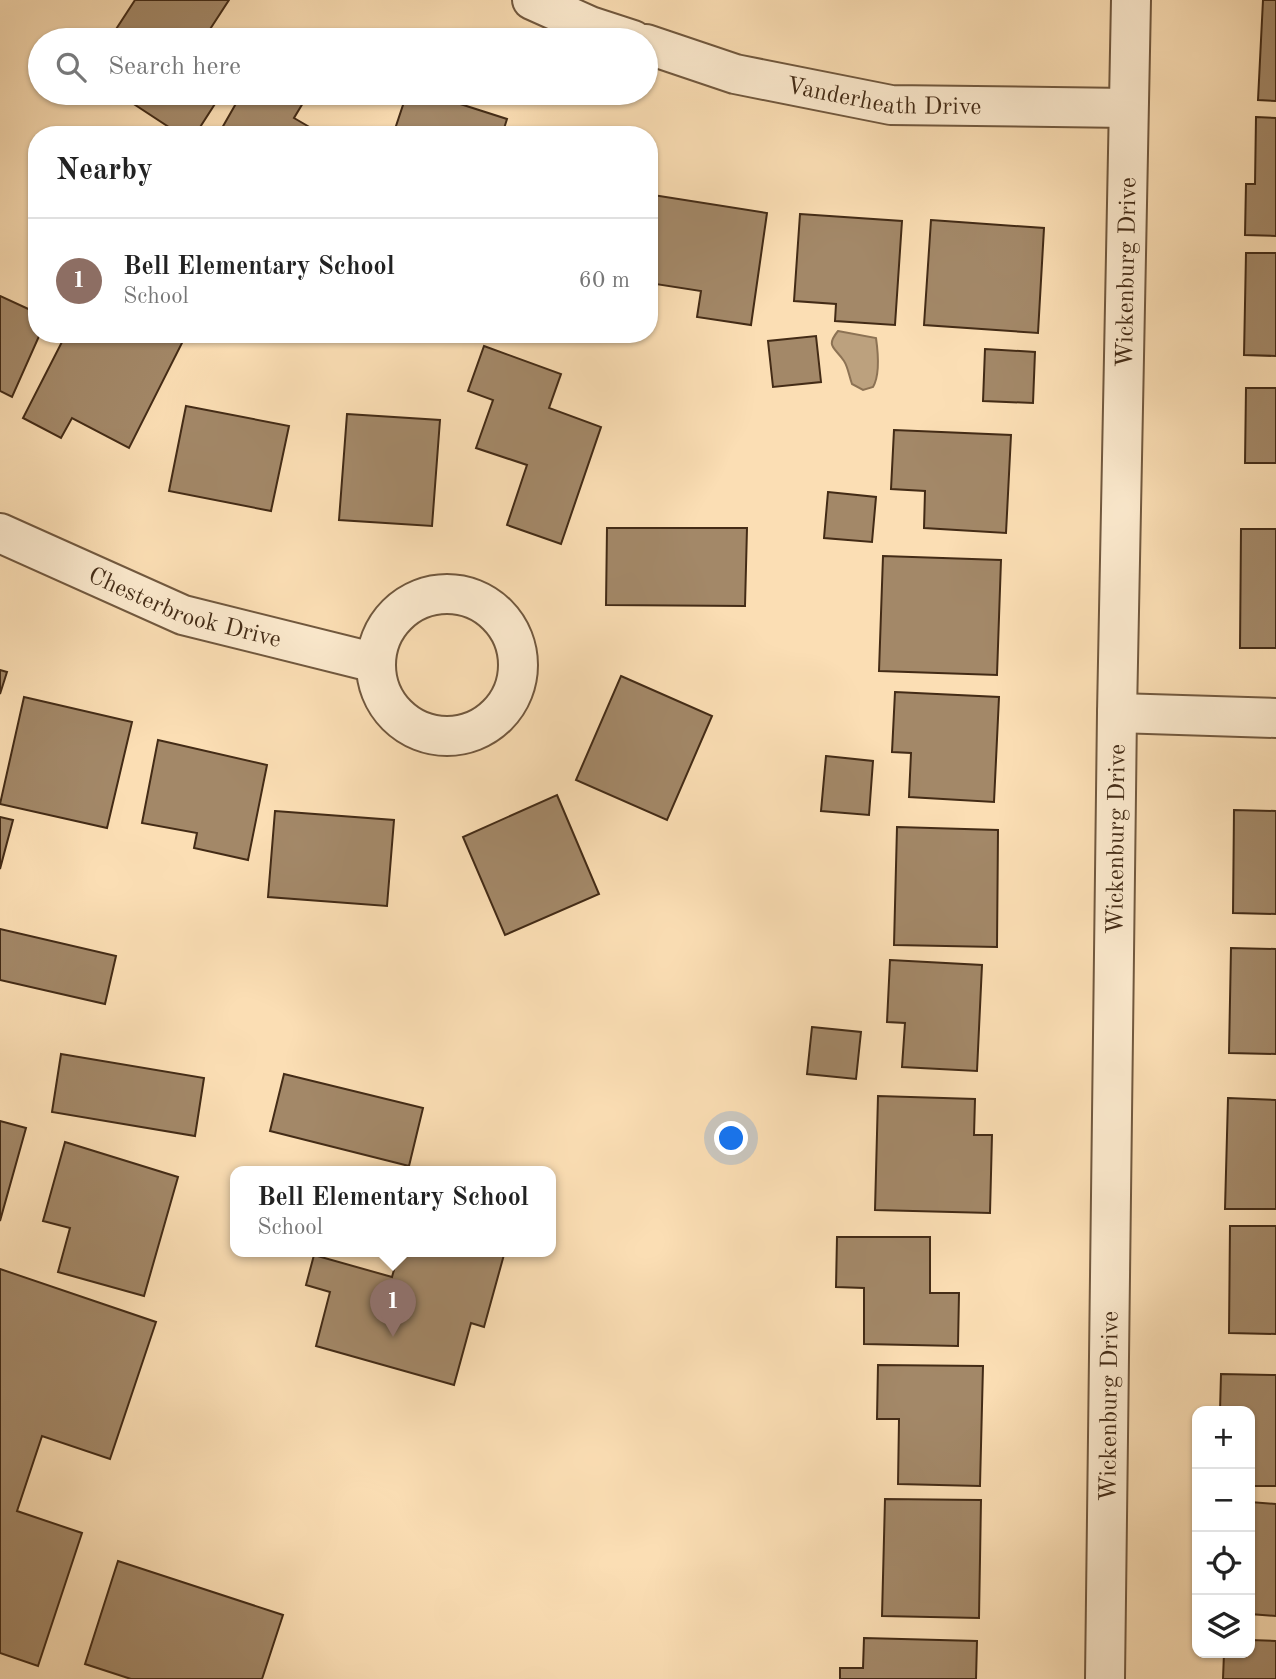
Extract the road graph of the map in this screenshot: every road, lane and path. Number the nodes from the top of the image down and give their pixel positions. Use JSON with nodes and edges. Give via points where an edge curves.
{"nodes":[{"id":1,"x":532,"y":0,"type":"edge"},
{"id":2,"x":1131,"y":0,"type":"edge"},
{"id":3,"x":596,"y":28,"type":"edge"},
{"id":4,"x":658,"y":48,"type":"edge"},
{"id":5,"x":1128,"y":108,"type":"junction"},
{"id":6,"x":0,"y":533,"type":"edge"},
{"id":7,"x":376,"y":663,"type":"dead end"},
{"id":8,"x":1117,"y":713,"type":"junction"},
{"id":9,"x":1276,"y":718,"type":"edge"},
{"id":10,"x":1105,"y":1679,"type":"edge"}],
"edges":[{"from":1,"to":3,"type":"street"},
{"from":2,"to":5,"type":"street","name":"Wickenburg Drive"},
{"from":4,"to":5,"type":"street","name":"Vanderheath Drive","via":[[735,74],[891,105]]},
{"from":5,"to":8,"type":"street","name":"Wickenburg Drive"},
{"from":6,"to":7,"type":"street","name":"Chesterbrook Drive","via":[[183,615]]},
{"from":8,"to":9,"type":"street"},
{"from":8,"to":10,"type":"street","name":"Wickenburg Drive"}]}
